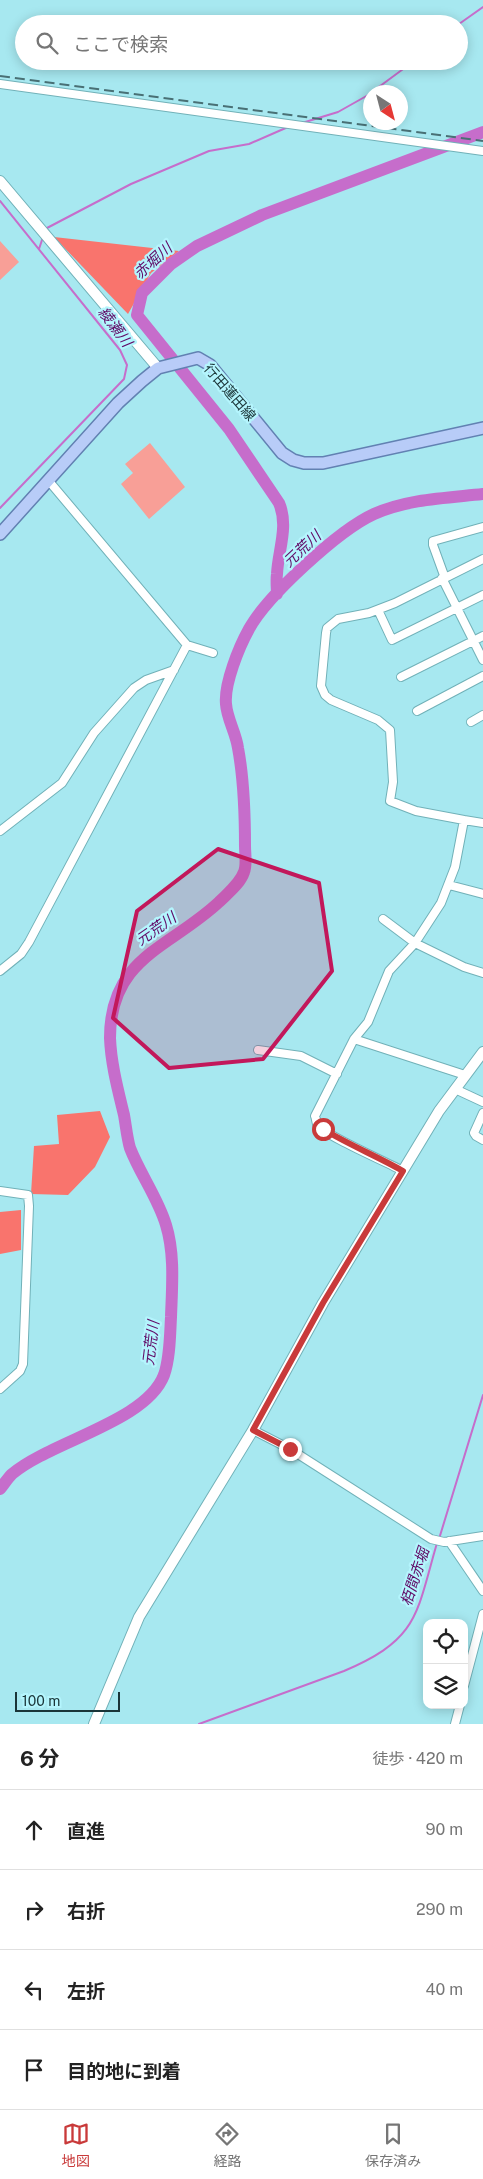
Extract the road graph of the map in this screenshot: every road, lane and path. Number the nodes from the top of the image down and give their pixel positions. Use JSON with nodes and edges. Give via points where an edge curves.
{"nodes":[{"id":1,"x":0,"y":84,"type":"edge"},
{"id":2,"x":483,"y":151,"type":"edge"},
{"id":3,"x":0,"y":181,"type":"edge"},
{"id":4,"x":161,"y":367,"type":"junction"},
{"id":5,"x":483,"y":428,"type":"edge"},
{"id":6,"x":48,"y":480,"type":"junction"},
{"id":7,"x":483,"y":527,"type":"edge"},
{"id":8,"x":0,"y":534,"type":"edge"},
{"id":9,"x":483,"y":559,"type":"edge"},
{"id":10,"x":444,"y":578,"type":"junction"},
{"id":11,"x":483,"y":595,"type":"edge"},
{"id":12,"x":457,"y":608,"type":"junction"},
{"id":13,"x":378,"y":610,"type":"junction"},
{"id":14,"x":483,"y":636,"type":"edge"},
{"id":15,"x":473,"y":641,"type":"junction"},
{"id":16,"x":187,"y":645,"type":"junction"},
{"id":17,"x":213,"y":653,"type":"dead end"},
{"id":18,"x":483,"y":660,"type":"edge"},
{"id":19,"x":174,"y":670,"type":"junction"},
{"id":20,"x":483,"y":676,"type":"edge"},
{"id":21,"x":401,"y":677,"type":"dead end"},
{"id":22,"x":417,"y":711,"type":"dead end"},
{"id":23,"x":483,"y":716,"type":"edge"},
{"id":24,"x":471,"y":722,"type":"dead end"},
{"id":25,"x":464,"y":820,"type":"junction"},
{"id":26,"x":483,"y":823,"type":"edge"},
{"id":27,"x":0,"y":831,"type":"edge"},
{"id":28,"x":449,"y":885,"type":"junction"},
{"id":29,"x":483,"y":894,"type":"edge"},
{"id":30,"x":383,"y":919,"type":"dead end"},
{"id":31,"x":415,"y":942,"type":"junction"},
{"id":32,"x":0,"y":971,"type":"edge"},
{"id":33,"x":483,"y":973,"type":"edge"},
{"id":34,"x":354,"y":1039,"type":"junction"},
{"id":35,"x":258,"y":1050,"type":"dead end"},
{"id":36,"x":483,"y":1052,"type":"edge"},
{"id":37,"x":478,"y":1065,"type":"edge"},
{"id":38,"x":337,"y":1074,"type":"junction"},
{"id":39,"x":465,"y":1075,"type":"junction"},
{"id":40,"x":454,"y":1089,"type":"junction"},
{"id":41,"x":483,"y":1102,"type":"edge"},
{"id":42,"x":483,"y":1113,"type":"edge"},
{"id":43,"x":483,"y":1140,"type":"edge"},
{"id":44,"x":403,"y":1171,"type":"junction"},
{"id":45,"x":0,"y":1191,"type":"edge"},
{"id":46,"x":0,"y":1389,"type":"edge"},
{"id":47,"x":253,"y":1430,"type":"junction"},
{"id":48,"x":483,"y":1536,"type":"edge"},
{"id":49,"x":446,"y":1542,"type":"junction"},
{"id":50,"x":483,"y":1591,"type":"edge"},
{"id":51,"x":483,"y":1614,"type":"edge"},
{"id":52,"x":468,"y":1671,"type":"edge"},
{"id":53,"x":459,"y":1709,"type":"edge"},
{"id":54,"x":94,"y":1724,"type":"edge"},
{"id":55,"x":455,"y":1724,"type":"edge"}],
"edges":[{"from":1,"to":2,"type":"street"},
{"from":3,"to":4,"type":"street"},
{"from":4,"to":5,"type":"main road","name":"行田蓮田線","via":[[198,358],[210,365],[282,453],[304,463],[323,464]]},
{"from":4,"to":6,"type":"main road","name":"行田蓮田線","via":[[118,402]]},
{"from":6,"to":8,"type":"main road","name":"行田蓮田線"},
{"from":6,"to":16,"type":"street"},
{"from":7,"to":10,"type":"street","via":[[433,541]]},
{"from":9,"to":10,"type":"street"},
{"from":10,"to":12,"type":"street"},
{"from":10,"to":13,"type":"street"},
{"from":11,"to":12,"type":"street"},
{"from":12,"to":13,"type":"street","via":[[392,640]]},
{"from":12,"to":15,"type":"street"},
{"from":13,"to":25,"type":"street","via":[[338,619],[327,628],[323,691],[332,700],[378,720],[390,730],[393,782],[390,801],[416,811]]},
{"from":14,"to":15,"type":"street"},
{"from":15,"to":18,"type":"street"},
{"from":15,"to":21,"type":"street"},
{"from":16,"to":17,"type":"street"},
{"from":16,"to":19,"type":"street"},
{"from":19,"to":27,"type":"street","via":[[134,688],[94,732],[62,783]]},
{"from":19,"to":32,"type":"street","via":[[29,942],[21,954]]},
{"from":20,"to":22,"type":"street"},
{"from":23,"to":24,"type":"street"},
{"from":25,"to":26,"type":"street"},
{"from":25,"to":28,"type":"street"},
{"from":28,"to":29,"type":"street"},
{"from":28,"to":31,"type":"street"},
{"from":30,"to":31,"type":"street"},
{"from":31,"to":33,"type":"street"},
{"from":31,"to":34,"type":"street","via":[[389,971],[368,1022]]},
{"from":34,"to":38,"type":"street"},
{"from":34,"to":39,"type":"street"},
{"from":35,"to":38,"type":"street","via":[[301,1056]]},
{"from":36,"to":37,"type":"street"},
{"from":37,"to":39,"type":"street"},
{"from":38,"to":44,"type":"street","via":[[315,1116],[317,1125],[347,1144]]},
{"from":39,"to":40,"type":"street"},
{"from":40,"to":41,"type":"street"},
{"from":40,"to":44,"type":"street"},
{"from":42,"to":43,"type":"street","via":[[474,1133]]},
{"from":44,"to":47,"type":"street","via":[[323,1303]]},
{"from":45,"to":46,"type":"street","via":[[28,1195],[23,1364],[20,1371]]},
{"from":47,"to":49,"type":"street","via":[[290,1449],[431,1539]]},
{"from":47,"to":54,"type":"street","via":[[139,1617]]},
{"from":48,"to":49,"type":"street"},
{"from":49,"to":50,"type":"street"},
{"from":51,"to":52,"type":"street"},
{"from":53,"to":55,"type":"street"}]}
